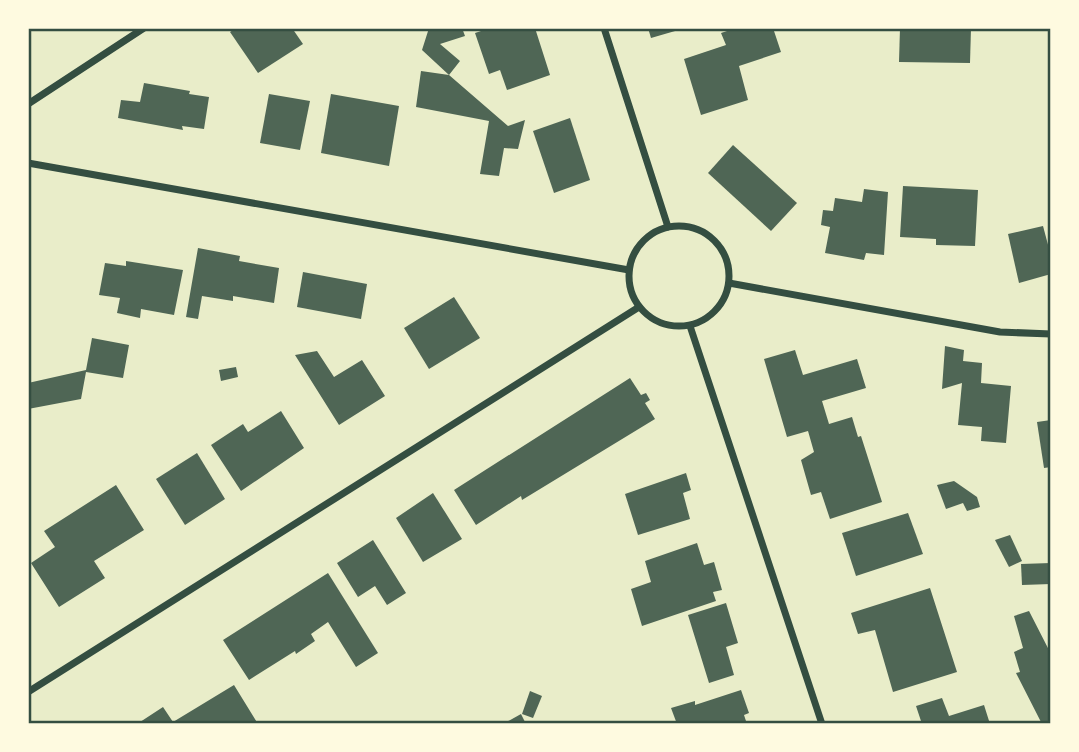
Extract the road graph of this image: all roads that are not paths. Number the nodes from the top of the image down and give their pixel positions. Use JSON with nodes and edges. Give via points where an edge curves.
{"nodes":[{"id":1,"x":144,"y":28,"type":"edge"},
{"id":2,"x":604,"y":28,"type":"edge"},
{"id":3,"x":28,"y":104,"type":"edge"},
{"id":4,"x":28,"y":163,"type":"edge"},
{"id":5,"x":668,"y":227,"type":"junction"},
{"id":6,"x":629,"y":270,"type":"junction"},
{"id":7,"x":729,"y":283,"type":"junction"},
{"id":8,"x":639,"y":307,"type":"junction"},
{"id":9,"x":690,"y":326,"type":"junction"},
{"id":10,"x":1051,"y":334,"type":"edge"},
{"id":11,"x":28,"y":692,"type":"edge"},
{"id":12,"x":822,"y":724,"type":"edge"}],
"edges":[{"from":1,"to":3,"type":"street"},
{"from":2,"to":5,"type":"street"},
{"from":4,"to":6,"type":"street"},
{"from":5,"to":6,"type":"street","via":[[641,242]]},
{"from":5,"to":7,"type":"street","via":[[700,230],[713,239],[729,267]]},
{"from":6,"to":8,"type":"street","via":[[632,295]]},
{"from":7,"to":9,"type":"street","via":[[717,310]]},
{"from":7,"to":10,"type":"street","via":[[1000,332]]},
{"from":8,"to":9,"type":"street","via":[[662,324]]},
{"from":8,"to":11,"type":"street"},
{"from":9,"to":12,"type":"street"}]}
